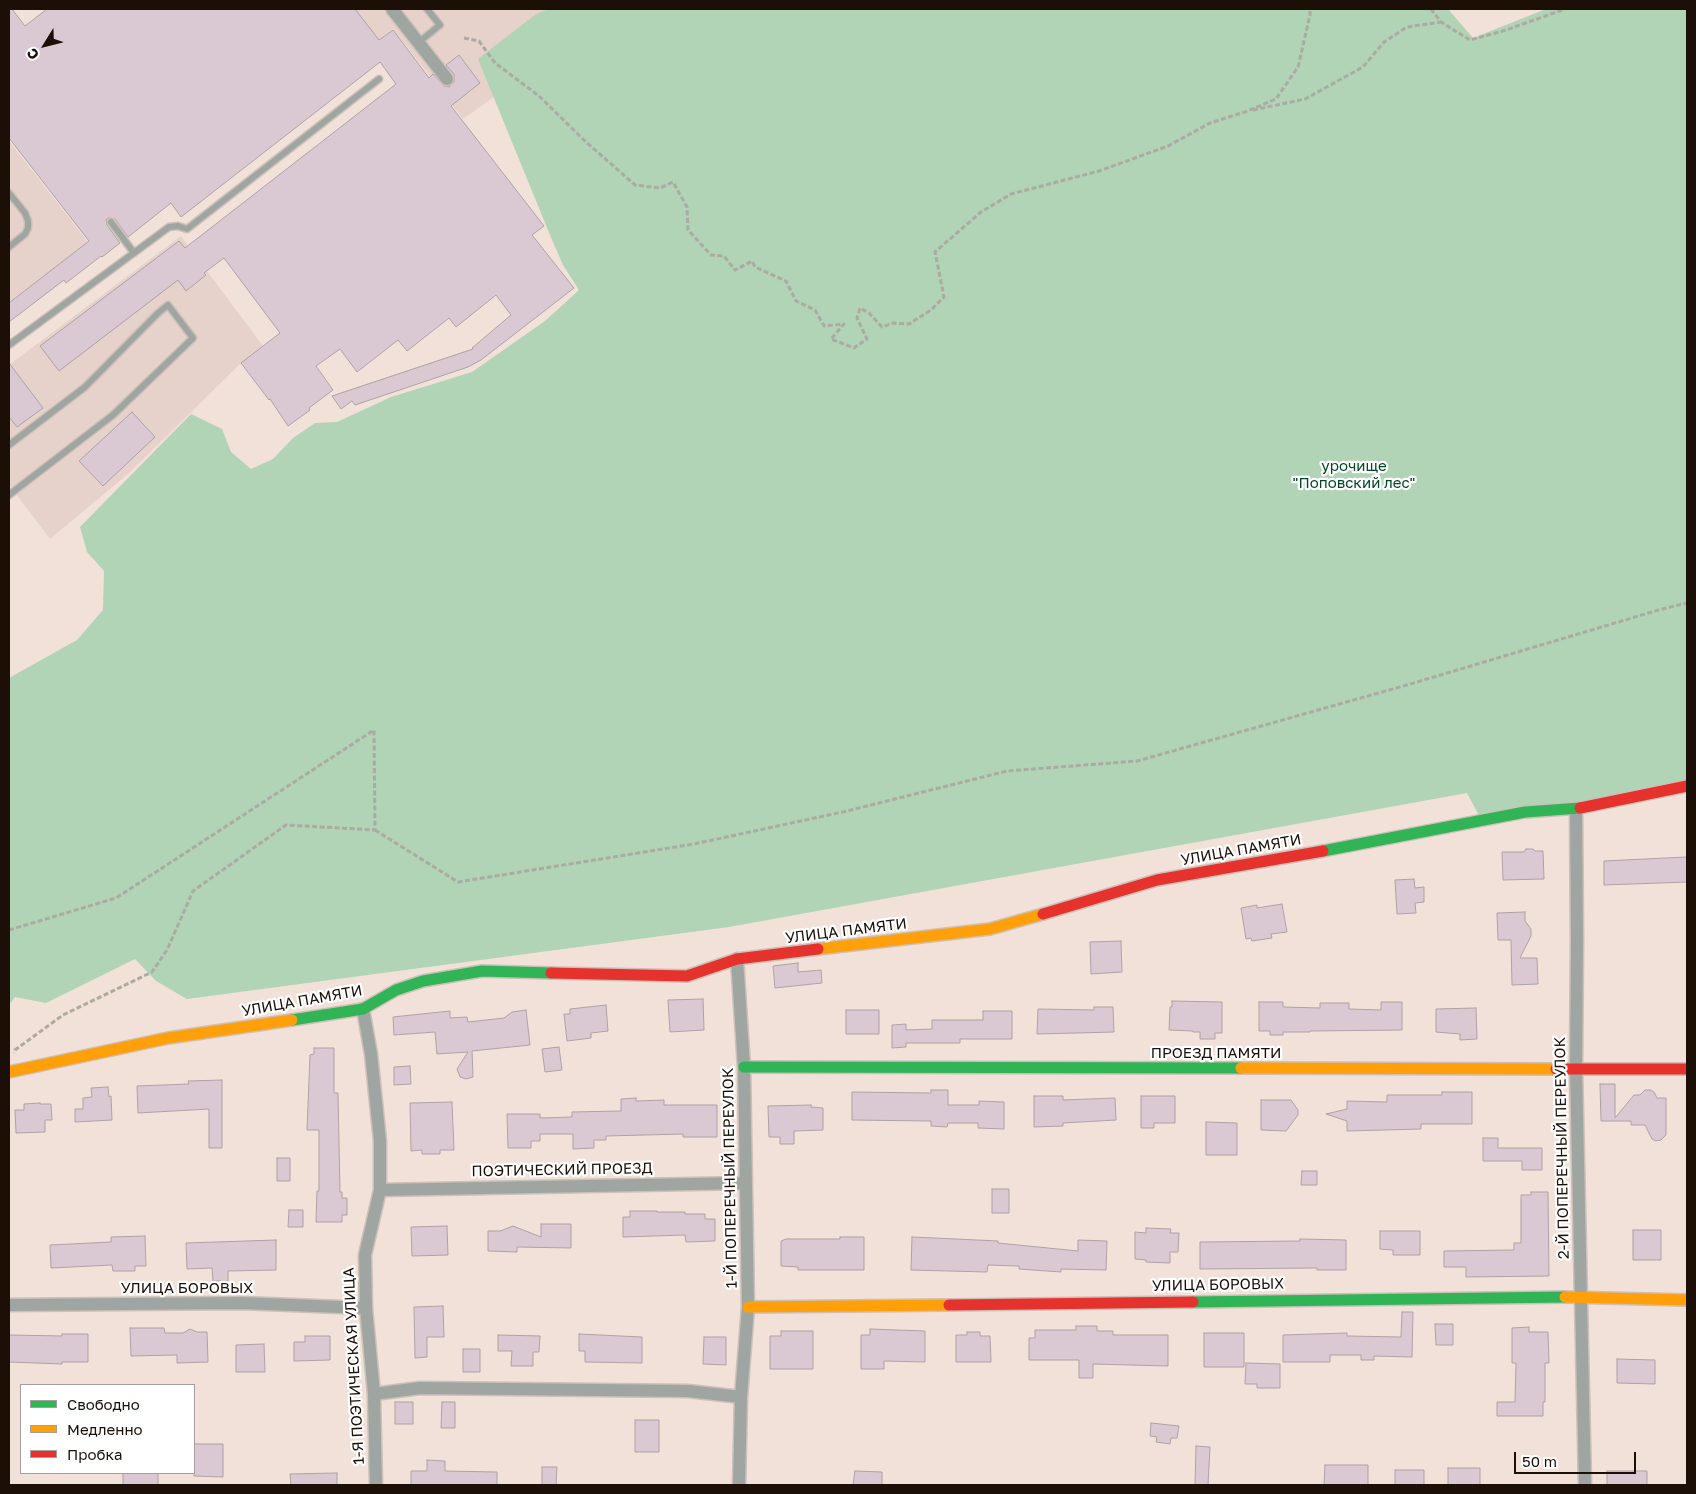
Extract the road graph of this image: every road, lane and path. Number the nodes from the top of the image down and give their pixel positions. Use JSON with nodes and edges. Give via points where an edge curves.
{"nodes":[{"id":1,"x":392,"y":9,"type":"edge"},
{"id":2,"x":427,"y":9,"type":"edge"},
{"id":3,"x":1310,"y":9,"type":"edge"},
{"id":4,"x":1431,"y":9,"type":"edge"},
{"id":5,"x":1565,"y":9,"type":"edge"},
{"id":6,"x":1441,"y":22,"type":"junction"},
{"id":7,"x":464,"y":38,"type":"dead end"},
{"id":8,"x":419,"y":42,"type":"junction"},
{"id":9,"x":379,"y":79,"type":"dead end"},
{"id":10,"x":446,"y":79,"type":"dead end"},
{"id":11,"x":1245,"y":112,"type":"junction"},
{"id":12,"x":9,"y":193,"type":"edge"},
{"id":13,"x":111,"y":222,"type":"dead end"},
{"id":14,"x":9,"y":247,"type":"edge"},
{"id":15,"x":134,"y":253,"type":"junction"},
{"id":16,"x":9,"y":345,"type":"edge"},
{"id":17,"x":9,"y":445,"type":"edge"},
{"id":18,"x":9,"y":495,"type":"edge"},
{"id":19,"x":1687,"y":603,"type":"edge"},
{"id":20,"x":1687,"y":786,"type":"edge"},
{"id":21,"x":1576,"y":810,"type":"junction"},
{"id":22,"x":375,"y":830,"type":"junction"},
{"id":23,"x":9,"y":930,"type":"edge"},
{"id":24,"x":737,"y":959,"type":"junction"},
{"id":25,"x":364,"y":1008,"type":"junction"},
{"id":26,"x":13,"y":1056,"type":"dead end"},
{"id":27,"x":744,"y":1067,"type":"junction"},
{"id":28,"x":1576,"y":1068,"type":"junction"},
{"id":29,"x":1687,"y":1069,"type":"edge"},
{"id":30,"x":9,"y":1072,"type":"edge"},
{"id":31,"x":745,"y":1183,"type":"junction"},
{"id":32,"x":380,"y":1190,"type":"junction"},
{"id":33,"x":1580,"y":1297,"type":"junction"},
{"id":34,"x":1687,"y":1300,"type":"edge"},
{"id":35,"x":9,"y":1305,"type":"edge"},
{"id":36,"x":748,"y":1307,"type":"junction"},
{"id":37,"x":366,"y":1308,"type":"junction"},
{"id":38,"x":374,"y":1394,"type":"junction"},
{"id":39,"x":742,"y":1397,"type":"junction"},
{"id":40,"x":376,"y":1485,"type":"edge"},
{"id":41,"x":739,"y":1485,"type":"edge"},
{"id":42,"x":1585,"y":1485,"type":"edge"}],
"edges":[{"from":1,"to":8,"type":"street"},
{"from":2,"to":8,"type":"lane","via":[[440,25]]},
{"from":3,"to":11,"type":"path","via":[[1298,67],[1276,99]]},
{"from":4,"to":6,"type":"path"},
{"from":5,"to":6,"type":"path","via":[[1470,40]]},
{"from":6,"to":11,"type":"path","via":[[1407,27],[1384,42],[1363,67],[1305,99]]},
{"from":7,"to":11,"type":"path","via":[[479,41],[495,63],[539,96],[635,185],[660,188],[673,182],[687,207],[688,230],[711,255],[724,256],[735,270],[752,261],[754,267],[786,282],[796,301],[815,310],[824,326],[844,324],[832,339],[854,348],[867,339],[857,318],[860,308],[882,326],[908,324],[932,310],[944,297],[935,252],[981,212],[1012,194],[1099,171],[1168,146],[1210,123]]},
{"from":8,"to":10,"type":"street"},
{"from":9,"to":15,"type":"lane","via":[[187,229],[169,227]]},
{"from":12,"to":14,"type":"lane","via":[[25,213],[28,228]]},
{"from":13,"to":15,"type":"lane"},
{"from":15,"to":16,"type":"lane"},
{"from":17,"to":18,"type":"lane","via":[[85,387],[168,305],[193,338],[113,415]]},
{"from":19,"to":22,"type":"path","via":[[1137,761],[1007,771],[848,811],[694,844],[458,882]]},
{"from":20,"to":21,"type":"street","name":"УЛИЦА ПАМЯТИ"},
{"from":21,"to":24,"type":"street","name":"УЛИЦА ПАМЯТИ","via":[[1526,812],[1158,880],[990,930]]},
{"from":21,"to":28,"type":"street","name":"2-Й ПОПЕРЕЧНЫЙ ПЕРЕУЛОК"},
{"from":22,"to":23,"type":"path","via":[[374,730],[116,898]]},
{"from":22,"to":26,"type":"path","via":[[286,825],[193,890],[167,950],[152,972],[63,1016],[15,1050]]},
{"from":24,"to":25,"type":"street","name":"УЛИЦА ПАМЯТИ","via":[[687,976],[482,972],[423,981],[396,990]]},
{"from":24,"to":27,"type":"street","name":"1-Й ПОПЕРЕЧНЫЙ ПЕРЕУЛОК"},
{"from":25,"to":30,"type":"street","name":"УЛИЦА ПАМЯТИ","via":[[168,1038]]},
{"from":25,"to":32,"type":"street","name":"1-Я ПОЭТИЧЕСКАЯ УЛИЦА","via":[[380,1141]]},
{"from":27,"to":28,"type":"street","name":"ПРОЕЗД ПАМЯТИ"},
{"from":27,"to":31,"type":"street","name":"1-Й ПОПЕРЕЧНЫЙ ПЕРЕУЛОК"},
{"from":28,"to":29,"type":"street","name":"ПРОЕЗД ПАМЯТИ"},
{"from":28,"to":33,"type":"street","name":"2-Й ПОПЕРЕЧНЫЙ ПЕРЕУЛОК"},
{"from":31,"to":32,"type":"street","name":"ПОЭТИЧЕСКИЙ ПРОЕЗД"},
{"from":31,"to":36,"type":"street","name":"1-Й ПОПЕРЕЧНЫЙ ПЕРЕУЛОК"},
{"from":32,"to":37,"type":"street","name":"1-Я ПОЭТИЧЕСКАЯ УЛИЦА","via":[[365,1254]]},
{"from":33,"to":34,"type":"street","name":"УЛИЦА БОРОВЫХ"},
{"from":33,"to":36,"type":"street","name":"УЛИЦА БОРОВЫХ"},
{"from":33,"to":42,"type":"street","name":"2-Й ПОПЕРЕЧНЫЙ ПЕРЕУЛОК"},
{"from":35,"to":37,"type":"street","name":"УЛИЦА БОРОВЫХ","via":[[241,1303]]},
{"from":36,"to":39,"type":"street","name":"1-Й ПОПЕРЕЧНЫЙ ПЕРЕУЛОК"},
{"from":37,"to":38,"type":"street","name":"1-Я ПОЭТИЧЕСКАЯ УЛИЦА"},
{"from":38,"to":39,"type":"street","via":[[420,1388],[688,1391]]},
{"from":38,"to":40,"type":"street","name":"1-Я ПОЭТИЧЕСКАЯ УЛИЦА"},
{"from":39,"to":41,"type":"street","name":"1-Й ПОПЕРЕЧНЫЙ ПЕРЕУЛОК"}]}
